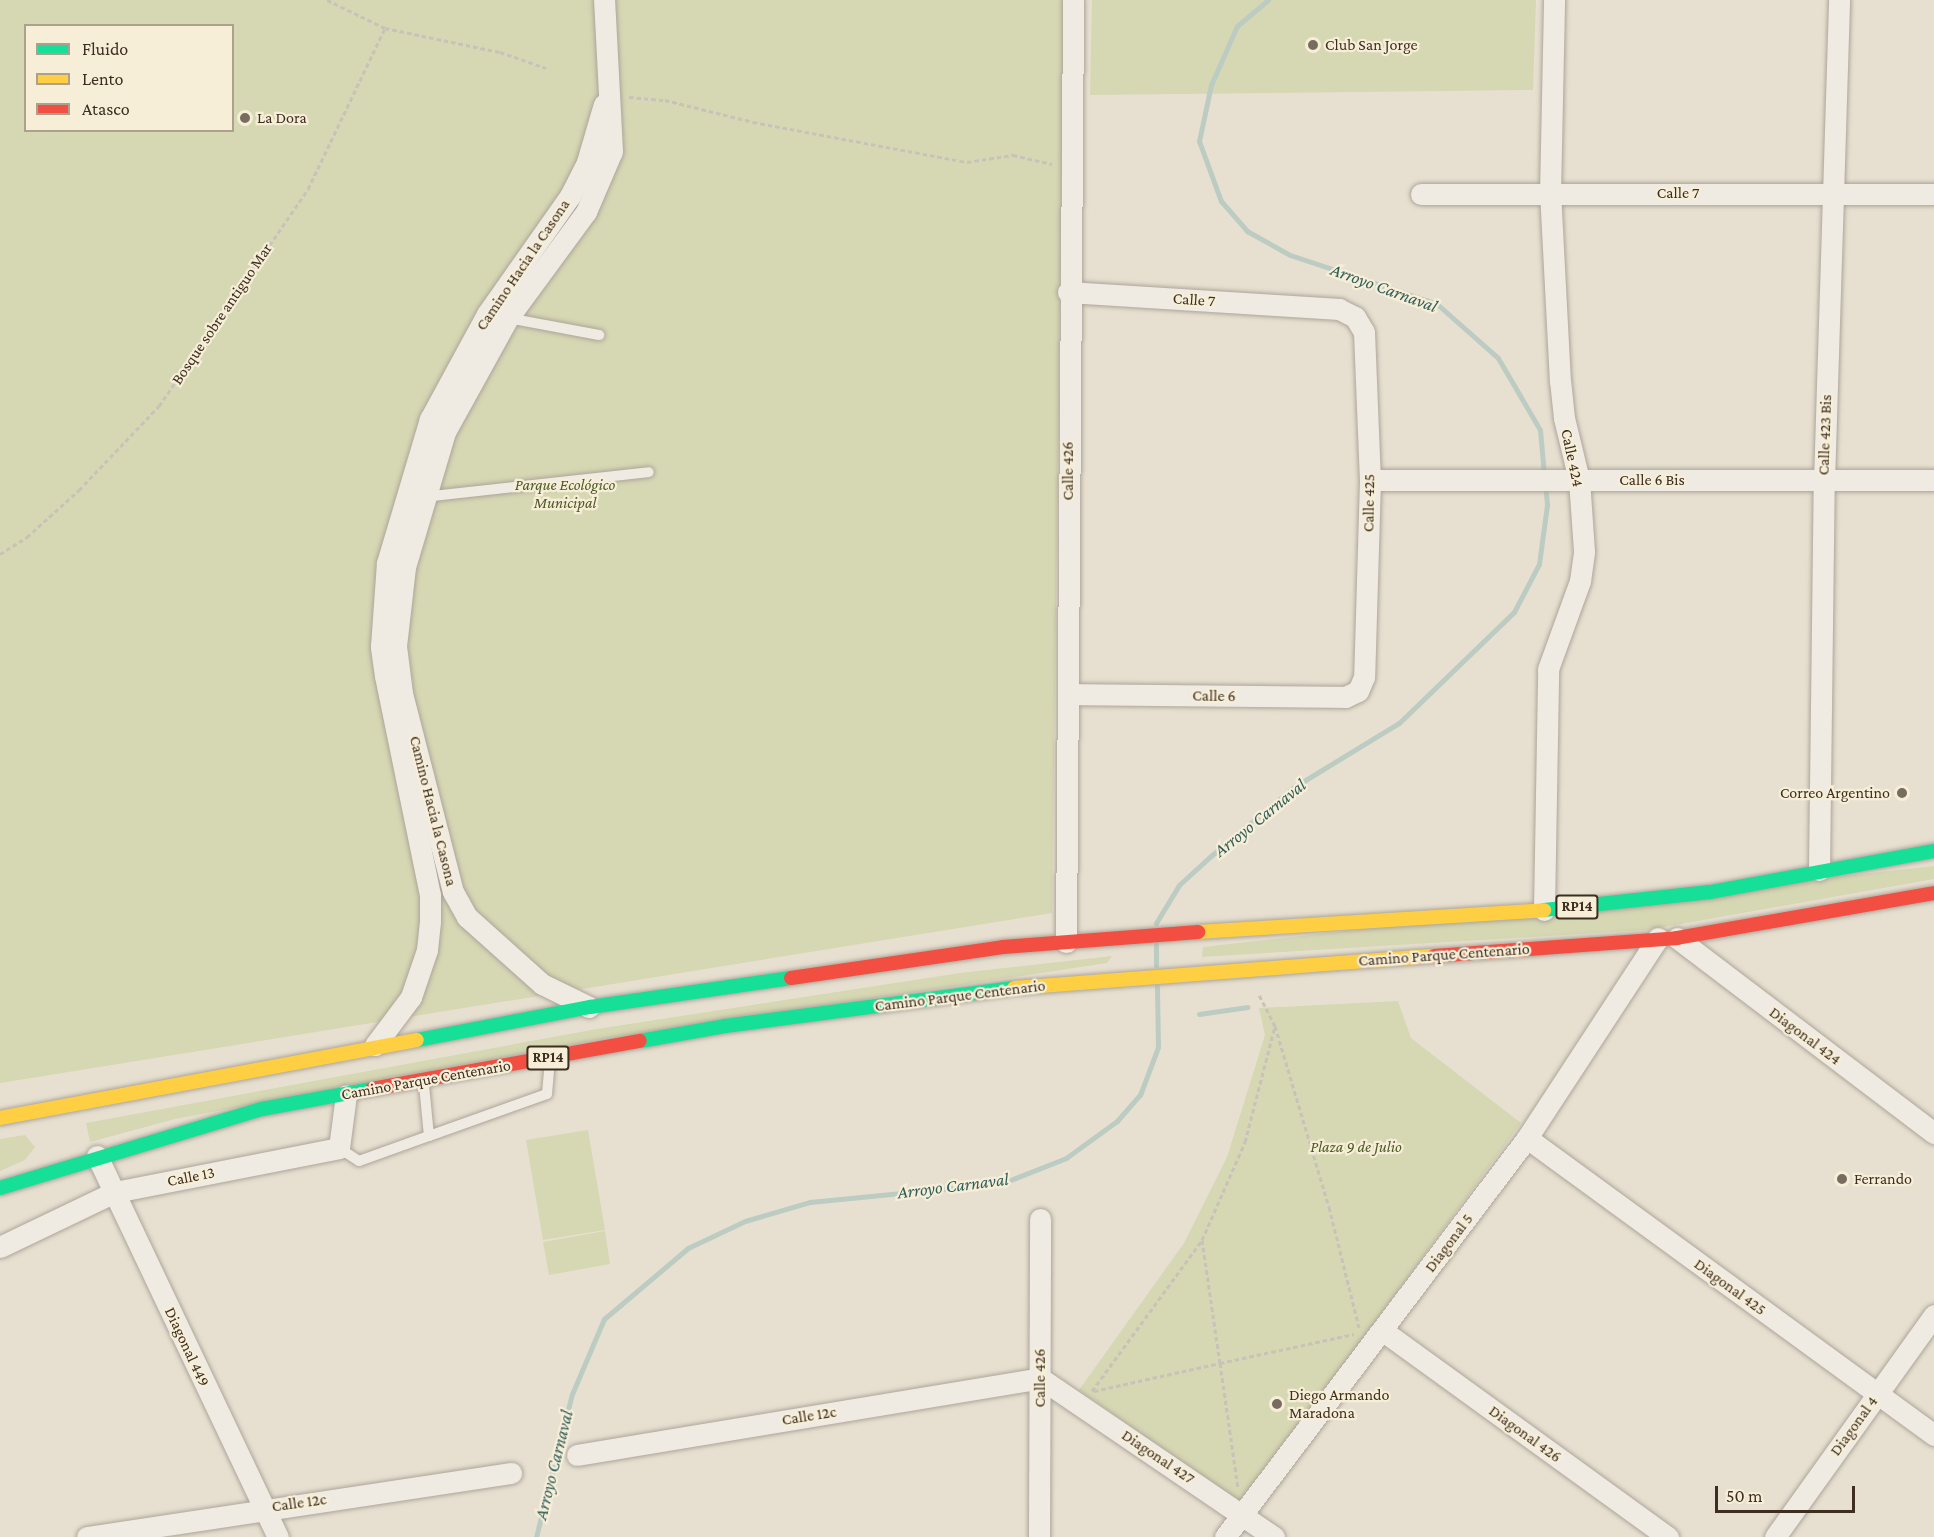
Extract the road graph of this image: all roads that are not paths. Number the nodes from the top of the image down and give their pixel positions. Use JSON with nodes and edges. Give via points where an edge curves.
{"nodes":[{"id":1,"x":604,"y":0,"type":"edge"},
{"id":2,"x":1073,"y":0,"type":"edge"},
{"id":3,"x":1554,"y":0,"type":"edge"},
{"id":4,"x":1839,"y":0,"type":"edge"},
{"id":5,"x":1834,"y":193,"type":"junction"},
{"id":6,"x":1421,"y":194,"type":"dead end"},
{"id":7,"x":1550,"y":194,"type":"junction"},
{"id":8,"x":1934,"y":194,"type":"edge"},
{"id":9,"x":1068,"y":292,"type":"junction"},
{"id":10,"x":1355,"y":317,"type":"joint"},
{"id":11,"x":497,"y":324,"type":"junction"},
{"id":12,"x":599,"y":335,"type":"dead end"},
{"id":13,"x":649,"y":472,"type":"dead end"},
{"id":14,"x":1370,"y":480,"type":"junction"},
{"id":15,"x":1574,"y":480,"type":"junction"},
{"id":16,"x":1934,"y":480,"type":"edge"},
{"id":17,"x":1824,"y":481,"type":"junction"},
{"id":18,"x":420,"y":490,"type":"junction"},
{"id":19,"x":394,"y":684,"type":"junction"},
{"id":20,"x":1359,"y":691,"type":"joint"},
{"id":21,"x":1068,"y":694,"type":"junction"},
{"id":22,"x":1934,"y":851,"type":"edge"},
{"id":23,"x":1819,"y":870,"type":"junction"},
{"id":24,"x":1934,"y":893,"type":"edge"},
{"id":25,"x":1934,"y":899,"type":"edge"},
{"id":26,"x":1887,"y":903,"type":"junction"},
{"id":27,"x":1544,"y":910,"type":"junction"},
{"id":28,"x":1667,"y":938,"type":"junction"},
{"id":29,"x":1066,"y":942,"type":"junction"},
{"id":30,"x":590,"y":1007,"type":"junction"},
{"id":31,"x":375,"y":1045,"type":"junction"},
{"id":32,"x":550,"y":1058,"type":"junction"},
{"id":33,"x":423,"y":1081,"type":"junction"},
{"id":34,"x":346,"y":1095,"type":"junction"},
{"id":35,"x":0,"y":1118,"type":"edge"},
{"id":36,"x":1934,"y":1133,"type":"edge"},
{"id":37,"x":429,"y":1136,"type":"junction"},
{"id":38,"x":1527,"y":1137,"type":"junction"},
{"id":39,"x":339,"y":1148,"type":"junction"},
{"id":40,"x":97,"y":1156,"type":"junction"},
{"id":41,"x":0,"y":1188,"type":"edge"},
{"id":42,"x":115,"y":1192,"type":"junction"},
{"id":43,"x":1040,"y":1219,"type":"dead end"},
{"id":44,"x":0,"y":1247,"type":"edge"},
{"id":45,"x":1934,"y":1315,"type":"edge"},
{"id":46,"x":1383,"y":1331,"type":"junction"},
{"id":47,"x":1040,"y":1378,"type":"junction"},
{"id":48,"x":1877,"y":1395,"type":"junction"},
{"id":49,"x":1934,"y":1435,"type":"edge"},
{"id":50,"x":577,"y":1455,"type":"dead end"},
{"id":51,"x":511,"y":1473,"type":"dead end"},
{"id":52,"x":1240,"y":1505,"type":"junction"},
{"id":53,"x":263,"y":1509,"type":"junction"},
{"id":54,"x":109,"y":1535,"type":"edge"},
{"id":55,"x":87,"y":1537,"type":"edge"},
{"id":56,"x":278,"y":1537,"type":"edge"},
{"id":57,"x":1039,"y":1537,"type":"edge"},
{"id":58,"x":1225,"y":1537,"type":"edge"},
{"id":59,"x":1274,"y":1537,"type":"edge"},
{"id":60,"x":1668,"y":1537,"type":"edge"},
{"id":61,"x":1775,"y":1537,"type":"edge"}],
"edges":[{"from":1,"to":11,"type":"street","name":"Camino Hacia la Casona","via":[[612,151],[586,212]]},
{"from":2,"to":9,"type":"street","name":"Calle 426"},
{"from":3,"to":7,"type":"street","name":"Calle 424"},
{"from":4,"to":5,"type":"street","name":"Calle 423 Bis"},
{"from":5,"to":7,"type":"street","name":"Calle 7"},
{"from":5,"to":8,"type":"street","name":"Calle 7"},
{"from":5,"to":17,"type":"street","name":"Calle 423 Bis"},
{"from":6,"to":7,"type":"street","name":"Calle 7"},
{"from":7,"to":15,"type":"street","name":"Calle 424","via":[[1564,418]]},
{"from":9,"to":10,"type":"street","name":"Calle 7","via":[[1339,309]]},
{"from":9,"to":21,"type":"street","name":"Calle 426"},
{"from":10,"to":14,"type":"street","name":"Calle 425","via":[[1364,332]]},
{"from":11,"to":12,"type":"lane"},
{"from":11,"to":18,"type":"street","name":"Camino Hacia la Casona"},
{"from":13,"to":18,"type":"lane"},
{"from":14,"to":15,"type":"street","name":"Calle 6 Bis"},
{"from":14,"to":20,"type":"street","name":"Calle 425","via":[[1364,677]]},
{"from":15,"to":17,"type":"street","name":"Calle 6 Bis"},
{"from":15,"to":27,"type":"street","name":"Calle 424","via":[[1584,551],[1580,581],[1548,669]]},
{"from":16,"to":17,"type":"street","name":"Calle 6 Bis"},
{"from":17,"to":23,"type":"street","name":"Calle 423 Bis"},
{"from":18,"to":19,"type":"street","name":"Camino Hacia la Casona","via":[[405,567]]},
{"from":19,"to":30,"type":"street","name":"Camino Hacia la Casona","via":[[453,892],[467,917],[542,984]]},
{"from":19,"to":31,"type":"street","name":"Camino Hacia la Casona","via":[[430,895],[430,921],[426,950],[411,997]]},
{"from":20,"to":21,"type":"street","name":"Calle 6","via":[[1345,697]]},
{"from":21,"to":29,"type":"street","name":"Calle 426"},
{"from":22,"to":23,"type":"main road","number":"RP14"},
{"from":23,"to":27,"type":"main road","number":"RP14","via":[[1710,892]]},
{"from":24,"to":26,"type":"main road","name":"Camino Parque Centenario","number":"RP14"},
{"from":25,"to":26,"type":"main road"},
{"from":26,"to":28,"type":"main road","name":"Camino Parque Centenario","number":"RP14"},
{"from":27,"to":29,"type":"main road","number":"RP14"},
{"from":28,"to":32,"type":"main road","name":"Camino Parque Centenario","number":"RP14","via":[[1000,989],[725,1026]]},
{"from":28,"to":36,"type":"street","name":"Diagonal 424"},
{"from":28,"to":38,"type":"street","name":"Diagonal 5"},
{"from":29,"to":30,"type":"main road","number":"RP14","via":[[1003,947]]},
{"from":30,"to":31,"type":"main road","number":"RP14"},
{"from":31,"to":35,"type":"main road","number":"RP14"},
{"from":32,"to":33,"type":"main road","name":"Camino Parque Centenario","number":"RP14"},
{"from":32,"to":37,"type":"lane","via":[[547,1094]]},
{"from":33,"to":34,"type":"main road","name":"Camino Parque Centenario","number":"RP14"},
{"from":33,"to":37,"type":"lane"},
{"from":34,"to":39,"type":"street"},
{"from":34,"to":40,"type":"main road","name":"Camino Parque Centenario","number":"RP14","via":[[262,1109]]},
{"from":37,"to":39,"type":"lane","via":[[359,1161]]},
{"from":38,"to":46,"type":"street","name":"Diagonal 5"},
{"from":38,"to":48,"type":"street","name":"Diagonal 425"},
{"from":39,"to":42,"type":"street","name":"Calle 13"},
{"from":40,"to":41,"type":"main road","name":"Camino Parque Centenario","number":"RP14"},
{"from":40,"to":42,"type":"street","name":"Diagonal 449"},
{"from":42,"to":44,"type":"street","name":"Calle 13"},
{"from":42,"to":53,"type":"street","name":"Diagonal 449"},
{"from":43,"to":47,"type":"street","name":"Calle 426"},
{"from":45,"to":48,"type":"street","name":"Diagonal 4"},
{"from":46,"to":52,"type":"street","name":"Diagonal 5"},
{"from":46,"to":60,"type":"street","name":"Diagonal 426"},
{"from":47,"to":50,"type":"street","name":"Calle 12c"},
{"from":47,"to":52,"type":"street","name":"Diagonal 427","via":[[1092,1399]]},
{"from":47,"to":57,"type":"street","name":"Calle 426"},
{"from":48,"to":49,"type":"street","name":"Diagonal 425"},
{"from":48,"to":61,"type":"street","name":"Diagonal 4"},
{"from":51,"to":53,"type":"street","name":"Calle 12c"},
{"from":52,"to":58,"type":"street","name":"Diagonal 5"},
{"from":52,"to":59,"type":"street","name":"Diagonal 427"},
{"from":53,"to":54,"type":"street","name":"Calle 12c"},
{"from":53,"to":56,"type":"street","name":"Diagonal 449"},
{"from":54,"to":55,"type":"street","name":"Calle 12c"}]}
